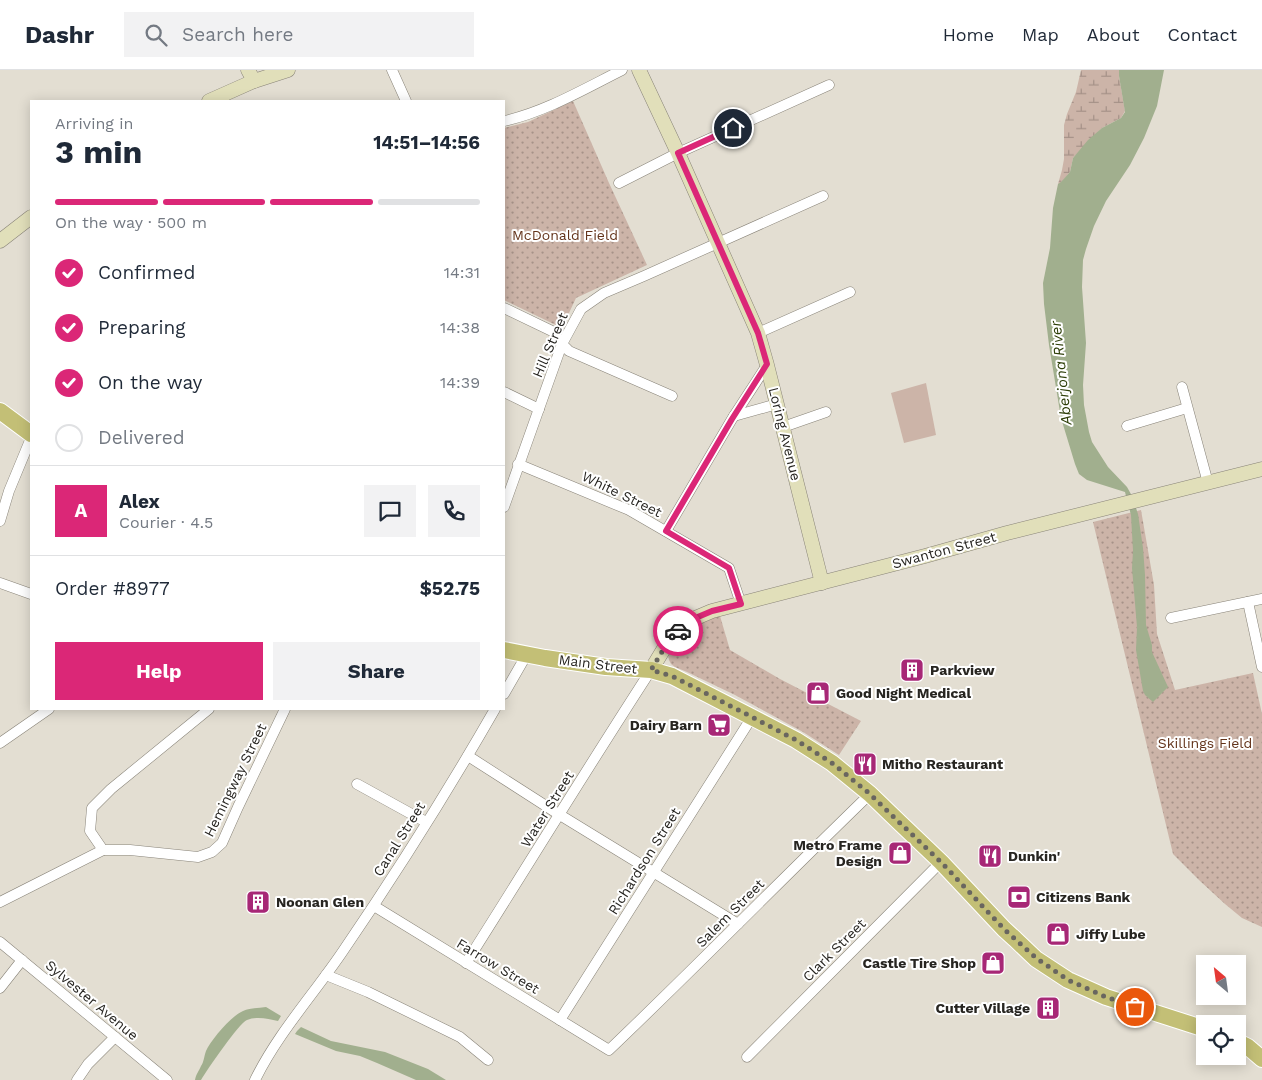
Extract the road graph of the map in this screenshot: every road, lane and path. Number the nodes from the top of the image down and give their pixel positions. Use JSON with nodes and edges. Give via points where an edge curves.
{"nodes":[{"id":1,"x":288,"y":70,"type":"edge"},
{"id":2,"x":392,"y":70,"type":"edge"},
{"id":3,"x":622,"y":70,"type":"edge"},
{"id":4,"x":639,"y":70,"type":"edge"},
{"id":5,"x":251,"y":75,"type":"edge"},
{"id":6,"x":829,"y":85,"type":"dead end"},
{"id":7,"x":211,"y":100,"type":"edge"},
{"id":8,"x":406,"y":100,"type":"edge"},
{"id":9,"x":505,"y":121,"type":"edge"},
{"id":10,"x":678,"y":153,"type":"junction"},
{"id":11,"x":619,"y":183,"type":"dead end"},
{"id":12,"x":823,"y":196,"type":"dead end"},
{"id":13,"x":30,"y":218,"type":"edge"},
{"id":14,"x":0,"y":241,"type":"edge"},
{"id":15,"x":718,"y":243,"type":"junction"},
{"id":16,"x":850,"y":292,"type":"dead end"},
{"id":17,"x":505,"y":308,"type":"edge"},
{"id":18,"x":758,"y":333,"type":"junction"},
{"id":19,"x":562,"y":344,"type":"junction"},
{"id":20,"x":767,"y":364,"type":"junction"},
{"id":21,"x":1182,"y":387,"type":"dead end"},
{"id":22,"x":505,"y":392,"type":"edge"},
{"id":23,"x":672,"y":396,"type":"dead end"},
{"id":24,"x":777,"y":404,"type":"junction"},
{"id":25,"x":1187,"y":408,"type":"junction"},
{"id":26,"x":539,"y":409,"type":"junction"},
{"id":27,"x":0,"y":411,"type":"edge"},
{"id":28,"x":826,"y":412,"type":"dead end"},
{"id":29,"x":734,"y":416,"type":"junction"},
{"id":30,"x":1127,"y":426,"type":"dead end"},
{"id":31,"x":783,"y":427,"type":"junction"},
{"id":32,"x":30,"y":433,"type":"edge"},
{"id":33,"x":30,"y":440,"type":"edge"},
{"id":34,"x":518,"y":464,"type":"junction"},
{"id":35,"x":1262,"y":469,"type":"edge"},
{"id":36,"x":1208,"y":483,"type":"junction"},
{"id":37,"x":505,"y":504,"type":"edge"},
{"id":38,"x":0,"y":521,"type":"edge"},
{"id":39,"x":666,"y":531,"type":"junction"},
{"id":40,"x":0,"y":583,"type":"edge"},
{"id":41,"x":822,"y":583,"type":"junction"},
{"id":42,"x":30,"y":594,"type":"edge"},
{"id":43,"x":1262,"y":599,"type":"edge"},
{"id":44,"x":1248,"y":602,"type":"junction"},
{"id":45,"x":741,"y":604,"type":"junction"},
{"id":46,"x":1171,"y":618,"type":"dead end"},
{"id":47,"x":505,"y":650,"type":"edge"},
{"id":48,"x":527,"y":654,"type":"junction"},
{"id":49,"x":1262,"y":668,"type":"edge"},
{"id":50,"x":651,"y":670,"type":"junction"},
{"id":51,"x":505,"y":692,"type":"edge"},
{"id":52,"x":48,"y":710,"type":"edge"},
{"id":53,"x":208,"y":710,"type":"edge"},
{"id":54,"x":285,"y":710,"type":"edge"},
{"id":55,"x":494,"y":710,"type":"edge"},
{"id":56,"x":752,"y":717,"type":"junction"},
{"id":57,"x":0,"y":743,"type":"edge"},
{"id":58,"x":468,"y":756,"type":"junction"},
{"id":59,"x":357,"y":784,"type":"dead end"},
{"id":60,"x":870,"y":794,"type":"junction"},
{"id":61,"x":560,"y":815,"type":"junction"},
{"id":62,"x":426,"y":822,"type":"junction"},
{"id":63,"x":103,"y":850,"type":"junction"},
{"id":64,"x":941,"y":862,"type":"junction"},
{"id":65,"x":653,"y":872,"type":"junction"},
{"id":66,"x":0,"y":902,"type":"edge"},
{"id":67,"x":374,"y":906,"type":"junction"},
{"id":68,"x":738,"y":924,"type":"junction"},
{"id":69,"x":0,"y":942,"type":"edge"},
{"id":70,"x":22,"y":960,"type":"junction"},
{"id":71,"x":466,"y":963,"type":"junction"},
{"id":72,"x":326,"y":975,"type":"junction"},
{"id":73,"x":0,"y":988,"type":"edge"},
{"id":74,"x":560,"y":1020,"type":"junction"},
{"id":75,"x":1196,"y":1026,"type":"edge"},
{"id":76,"x":115,"y":1036,"type":"junction"},
{"id":77,"x":1246,"y":1045,"type":"edge"},
{"id":78,"x":609,"y":1050,"type":"joint"},
{"id":79,"x":747,"y":1057,"type":"dead end"},
{"id":80,"x":1262,"y":1059,"type":"edge"},
{"id":81,"x":488,"y":1060,"type":"dead end"},
{"id":82,"x":77,"y":1080,"type":"edge"},
{"id":83,"x":167,"y":1080,"type":"edge"},
{"id":84,"x":256,"y":1080,"type":"edge"}],
"edges":[{"from":1,"to":5,"type":"street"},
{"from":2,"to":8,"type":"street"},
{"from":3,"to":9,"type":"street","via":[[522,117]]},
{"from":4,"to":10,"type":"street","name":"Loring Avenue"},
{"from":5,"to":7,"type":"street"},
{"from":6,"to":10,"type":"street"},
{"from":10,"to":11,"type":"street"},
{"from":10,"to":15,"type":"street","name":"Loring Avenue"},
{"from":12,"to":15,"type":"street","name":"Hill Street"},
{"from":13,"to":14,"type":"street"},
{"from":15,"to":18,"type":"street","name":"Loring Avenue"},
{"from":15,"to":19,"type":"street","name":"Hill Street","via":[[604,293],[581,309]]},
{"from":16,"to":18,"type":"street"},
{"from":17,"to":19,"type":"street","via":[[554,332]]},
{"from":18,"to":20,"type":"street","name":"Loring Avenue"},
{"from":19,"to":23,"type":"street","via":[[568,351]]},
{"from":19,"to":26,"type":"street","name":"Hill Street"},
{"from":20,"to":24,"type":"street","name":"Loring Avenue"},
{"from":20,"to":29,"type":"street"},
{"from":21,"to":25,"type":"street"},
{"from":22,"to":26,"type":"street"},
{"from":24,"to":29,"type":"street"},
{"from":24,"to":31,"type":"street","name":"Loring Avenue"},
{"from":25,"to":30,"type":"street"},
{"from":25,"to":36,"type":"street"},
{"from":26,"to":34,"type":"street","name":"Hill Street"},
{"from":27,"to":32,"type":"main road"},
{"from":28,"to":31,"type":"street"},
{"from":29,"to":39,"type":"street"},
{"from":31,"to":41,"type":"street","name":"Loring Avenue"},
{"from":33,"to":38,"type":"street"},
{"from":34,"to":37,"type":"street","name":"Hill Street"},
{"from":34,"to":39,"type":"street","name":"White Street","via":[[629,510]]},
{"from":35,"to":36,"type":"street","name":"Swanton Street"},
{"from":36,"to":41,"type":"street","name":"Swanton Street"},
{"from":39,"to":45,"type":"street","name":"White Street","via":[[729,568]]},
{"from":40,"to":42,"type":"street"},
{"from":41,"to":45,"type":"street","name":"Swanton Street"},
{"from":43,"to":44,"type":"street"},
{"from":44,"to":46,"type":"street"},
{"from":44,"to":49,"type":"street"},
{"from":45,"to":50,"type":"street","name":"Swanton Street","via":[[686,622],[668,642]]},
{"from":47,"to":48,"type":"main road","name":"Main Street"},
{"from":48,"to":50,"type":"main road","name":"Main Street","via":[[606,667]]},
{"from":48,"to":51,"type":"street"},
{"from":50,"to":56,"type":"main road","name":"Main Street","via":[[672,676]]},
{"from":50,"to":61,"type":"street","name":"Water Street"},
{"from":52,"to":57,"type":"street"},
{"from":53,"to":63,"type":"street","via":[[111,788],[92,808],[90,831]]},
{"from":54,"to":63,"type":"street","name":"Hemingway Street","via":[[222,843],[212,852],[198,857]]},
{"from":55,"to":58,"type":"street","name":"Canal Street"},
{"from":56,"to":60,"type":"main road","name":"Main Street","via":[[832,763]]},
{"from":56,"to":65,"type":"street","name":"Richardson Street"},
{"from":58,"to":61,"type":"street"},
{"from":58,"to":62,"type":"street","name":"Canal Street"},
{"from":59,"to":62,"type":"street"},
{"from":60,"to":64,"type":"main road","name":"Main Street"},
{"from":60,"to":68,"type":"street","name":"Salem Street"},
{"from":61,"to":65,"type":"street"},
{"from":61,"to":71,"type":"street","name":"Water Street"},
{"from":62,"to":67,"type":"street","name":"Canal Street"},
{"from":63,"to":66,"type":"street"},
{"from":64,"to":75,"type":"main road","name":"Main Street","via":[[1004,929],[1036,958],[1068,980],[1106,997]]},
{"from":64,"to":79,"type":"street","name":"Clark Street"},
{"from":65,"to":68,"type":"street"},
{"from":65,"to":74,"type":"street","name":"Richardson Street"},
{"from":67,"to":71,"type":"street","name":"Farrow Street"},
{"from":67,"to":72,"type":"street","name":"Canal Street"},
{"from":68,"to":78,"type":"street","name":"Salem Street"},
{"from":69,"to":70,"type":"street","name":"Sylvester Avenue"},
{"from":70,"to":73,"type":"street"},
{"from":70,"to":76,"type":"street","name":"Sylvester Avenue"},
{"from":71,"to":74,"type":"street","name":"Farrow Street"},
{"from":72,"to":81,"type":"street","via":[[460,1037]]},
{"from":72,"to":84,"type":"street","name":"Canal Street","via":[[296,1014]]},
{"from":74,"to":78,"type":"street","name":"Farrow Street"},
{"from":76,"to":82,"type":"street"},
{"from":76,"to":83,"type":"street","name":"Sylvester Avenue"},
{"from":77,"to":80,"type":"main road"}]}
